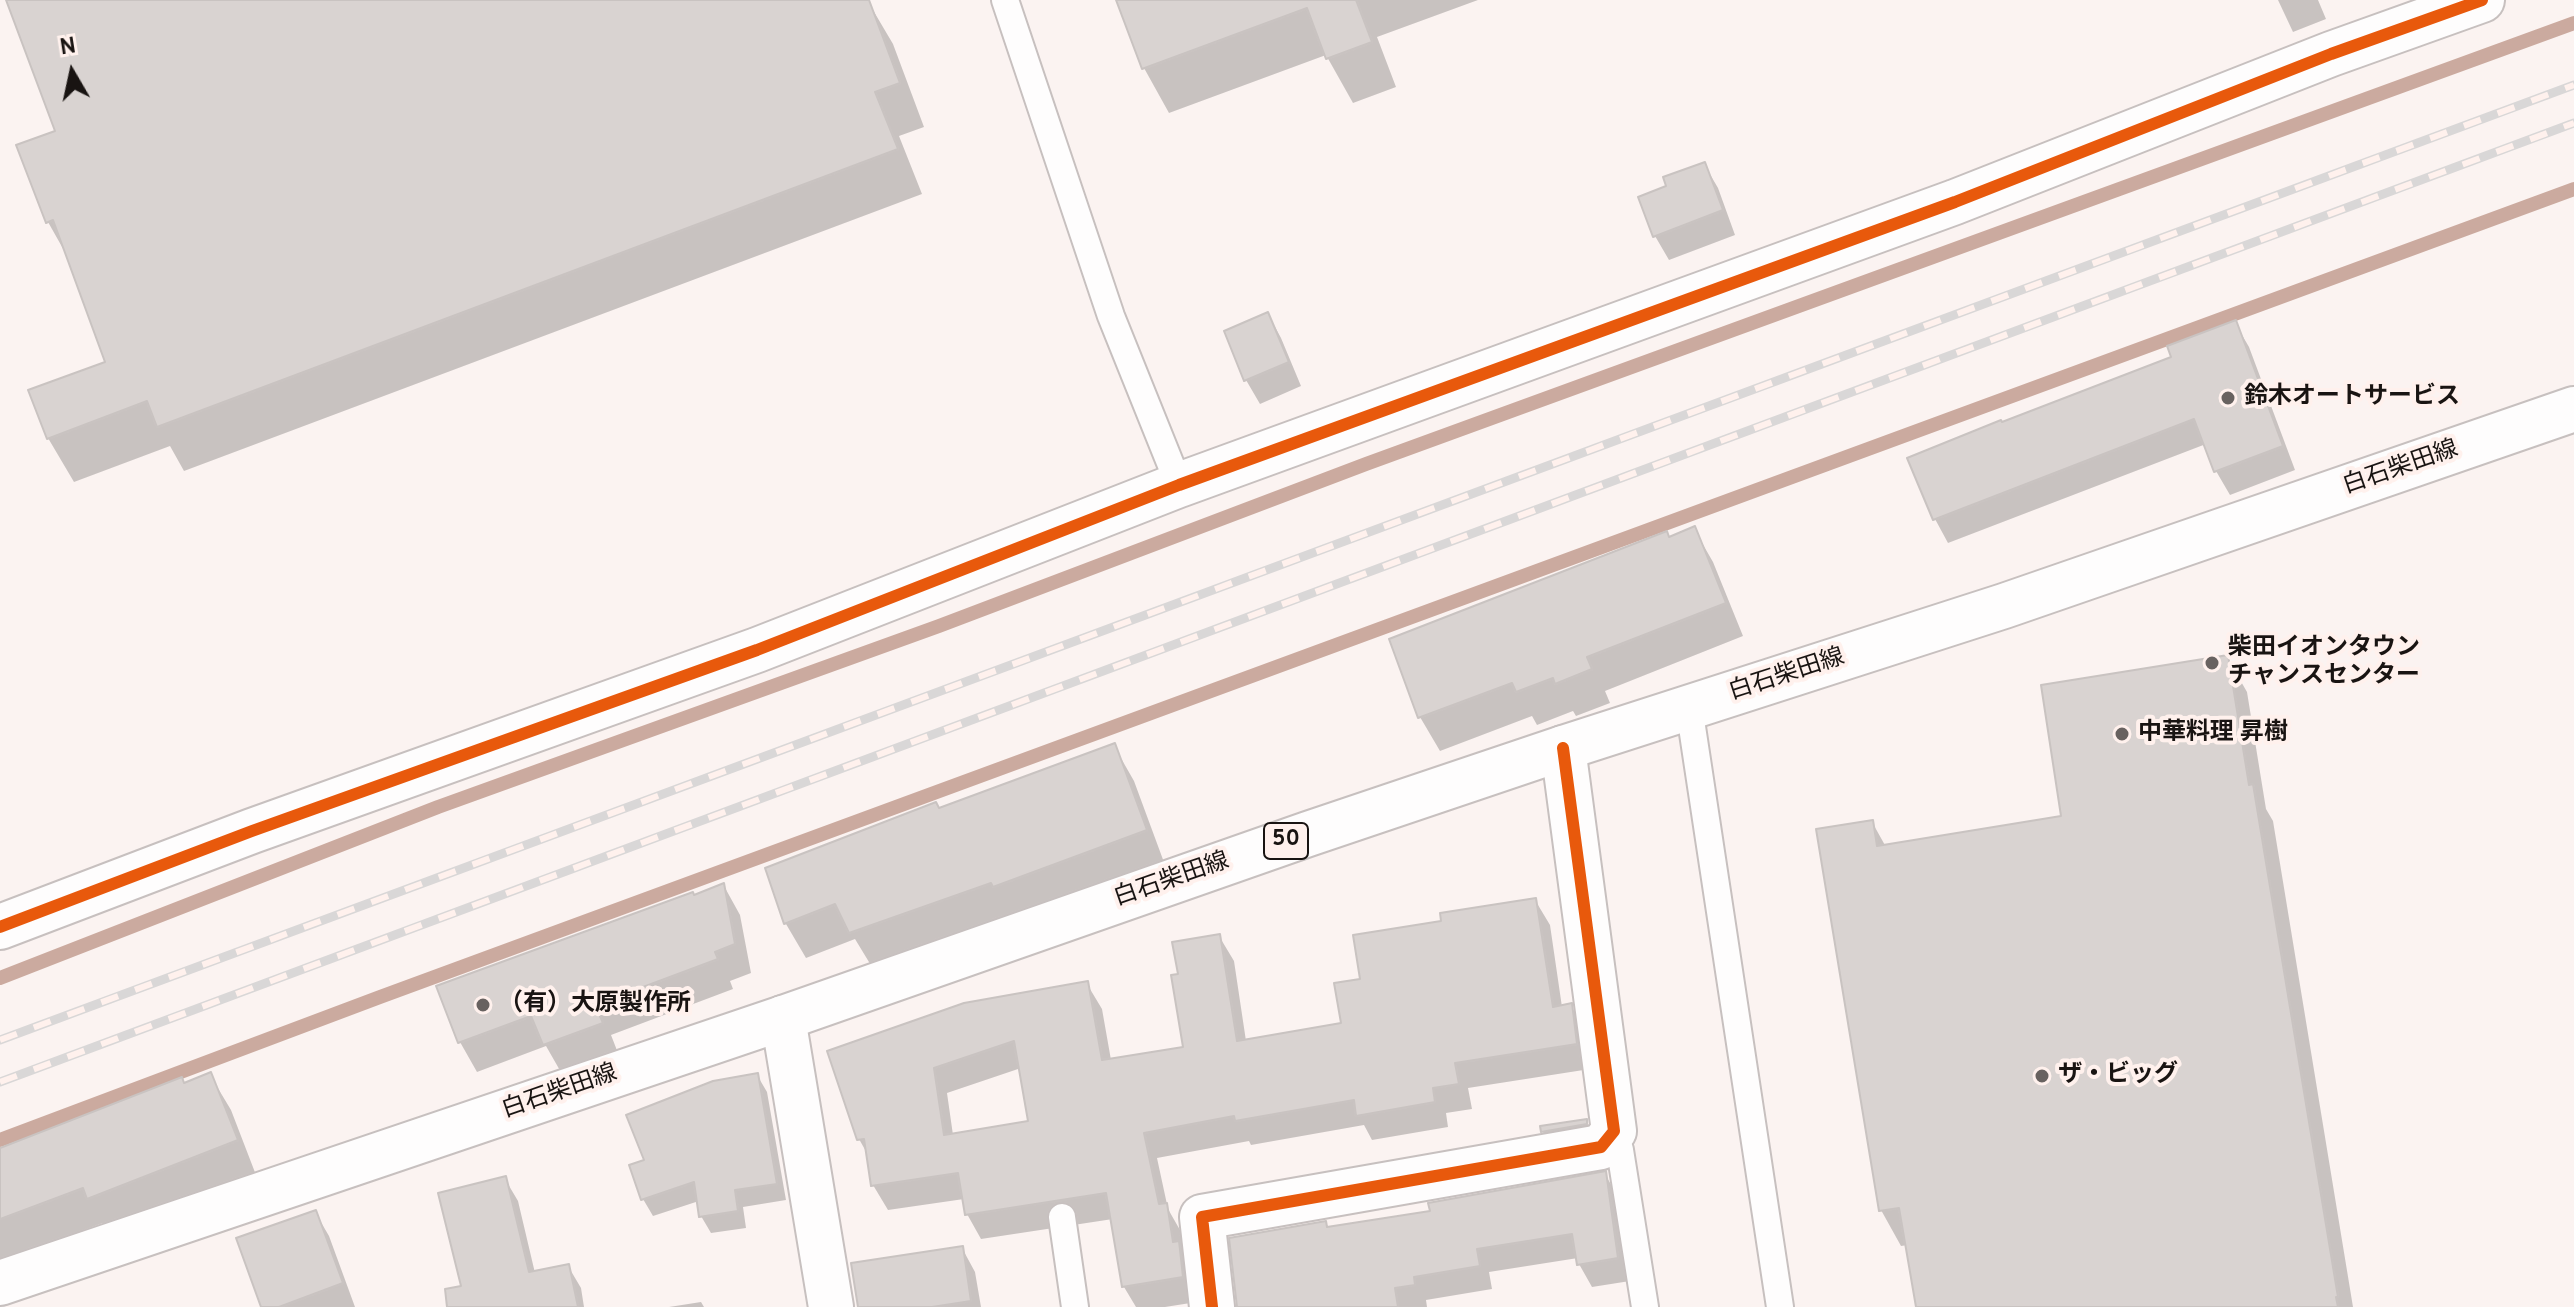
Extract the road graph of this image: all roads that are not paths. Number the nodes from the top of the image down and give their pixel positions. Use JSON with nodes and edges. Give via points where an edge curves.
{"nodes":[{"id":1,"x":1005,"y":0,"type":"edge"},
{"id":2,"x":2482,"y":0,"type":"edge"},
{"id":3,"x":2574,"y":409,"type":"edge"},
{"id":4,"x":1179,"y":485,"type":"junction"},
{"id":5,"x":1689,"y":707,"type":"junction"},
{"id":6,"x":1563,"y":748,"type":"junction"},
{"id":7,"x":0,"y":927,"type":"edge"},
{"id":8,"x":783,"y":1018,"type":"junction"},
{"id":9,"x":1614,"y":1131,"type":"junction"},
{"id":10,"x":1062,"y":1217,"type":"dead end"},
{"id":11,"x":0,"y":1283,"type":"edge"},
{"id":12,"x":831,"y":1307,"type":"edge"},
{"id":13,"x":1075,"y":1307,"type":"edge"},
{"id":14,"x":1212,"y":1307,"type":"edge"},
{"id":15,"x":1645,"y":1307,"type":"edge"},
{"id":16,"x":1780,"y":1307,"type":"edge"}],
"edges":[{"from":1,"to":4,"type":"lane","via":[[1111,316]]},
{"from":2,"to":4,"type":"street","via":[[1955,202]]},
{"from":3,"to":5,"type":"street","name":"白石柴田線","number":"50","via":[[2004,606]]},
{"from":4,"to":7,"type":"street","via":[[757,650]]},
{"from":5,"to":6,"type":"street","name":"白石柴田線","number":"50"},
{"from":5,"to":16,"type":"lane"},
{"from":6,"to":8,"type":"street","name":"白石柴田線","number":"50"},
{"from":6,"to":9,"type":"street"},
{"from":8,"to":11,"type":"street","name":"白石柴田線","number":"50"},
{"from":8,"to":12,"type":"street"},
{"from":9,"to":14,"type":"street","via":[[1601,1147],[1202,1217]]},
{"from":9,"to":15,"type":"lane"},
{"from":10,"to":13,"type":"lane"}]}
